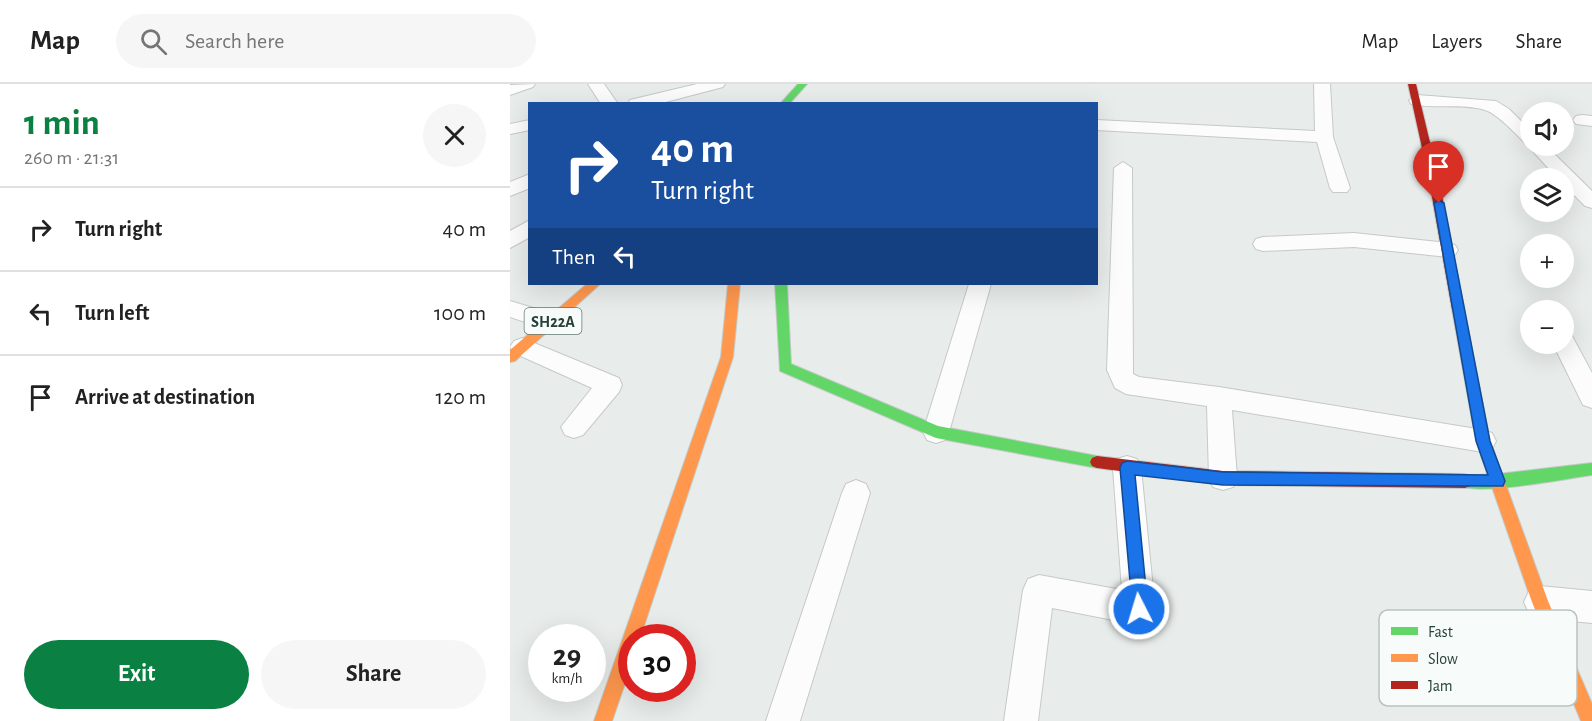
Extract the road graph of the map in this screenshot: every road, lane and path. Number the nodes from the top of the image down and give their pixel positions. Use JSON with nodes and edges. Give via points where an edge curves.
{"nodes":[{"id":1,"x":527,"y":84,"type":"edge"},
{"id":2,"x":596,"y":84,"type":"edge"},
{"id":3,"x":651,"y":84,"type":"edge"},
{"id":4,"x":717,"y":84,"type":"edge"},
{"id":5,"x":802,"y":84,"type":"edge"},
{"id":6,"x":1322,"y":84,"type":"edge"},
{"id":7,"x":510,"y":90,"type":"edge"},
{"id":8,"x":1415,"y":92,"type":"edge"},
{"id":9,"x":665,"y":99,"type":"junction"},
{"id":10,"x":609,"y":102,"type":"edge"},
{"id":11,"x":648,"y":102,"type":"edge"},
{"id":12,"x":786,"y":102,"type":"edge"},
{"id":13,"x":1098,"y":125,"type":"edge"},
{"id":14,"x":1520,"y":130,"type":"edge"},
{"id":15,"x":1324,"y":137,"type":"junction"},
{"id":16,"x":1546,"y":156,"type":"edge"},
{"id":17,"x":1123,"y":168,"type":"dead end"},
{"id":18,"x":528,"y":181,"type":"edge"},
{"id":19,"x":1340,"y":188,"type":"dead end"},
{"id":20,"x":510,"y":190,"type":"edge"},
{"id":21,"x":1592,"y":202,"type":"edge"},
{"id":22,"x":528,"y":228,"type":"edge"},
{"id":23,"x":510,"y":241,"type":"edge"},
{"id":24,"x":1263,"y":244,"type":"dead end"},
{"id":25,"x":1448,"y":250,"type":"junction"},
{"id":26,"x":593,"y":285,"type":"edge"},
{"id":27,"x":734,"y":285,"type":"edge"},
{"id":28,"x":781,"y":285,"type":"edge"},
{"id":29,"x":980,"y":285,"type":"edge"},
{"id":30,"x":510,"y":309,"type":"edge"},
{"id":31,"x":552,"y":322,"type":"junction"},
{"id":32,"x":516,"y":352,"type":"edge"},
{"id":33,"x":1570,"y":354,"type":"edge"},
{"id":34,"x":1219,"y":397,"type":"junction"},
{"id":35,"x":1592,"y":398,"type":"edge"},
{"id":36,"x":574,"y":427,"type":"dead end"},
{"id":37,"x":936,"y":432,"type":"junction"},
{"id":38,"x":1483,"y":441,"type":"junction"},
{"id":39,"x":1127,"y":468,"type":"junction"},
{"id":40,"x":1592,"y":469,"type":"edge"},
{"id":41,"x":1223,"y":478,"type":"junction"},
{"id":42,"x":1498,"y":481,"type":"junction"},
{"id":43,"x":856,"y":493,"type":"dead end"},
{"id":44,"x":1540,"y":602,"type":"junction"},
{"id":45,"x":1592,"y":607,"type":"edge"},
{"id":46,"x":1543,"y":610,"type":"edge"},
{"id":47,"x":1577,"y":690,"type":"edge"},
{"id":48,"x":603,"y":721,"type":"edge"},
{"id":49,"x":783,"y":721,"type":"edge"},
{"id":50,"x":1021,"y":721,"type":"edge"},
{"id":51,"x":1590,"y":721,"type":"edge"}],
"edges":[{"from":1,"to":7,"type":"street"},
{"from":2,"to":10,"type":"street"},
{"from":3,"to":9,"type":"street"},
{"from":4,"to":9,"type":"street"},
{"from":5,"to":12,"type":"street"},
{"from":6,"to":15,"type":"street"},
{"from":8,"to":14,"type":"street","via":[[1490,105]]},
{"from":8,"to":25,"type":"street"},
{"from":9,"to":11,"type":"street"},
{"from":13,"to":15,"type":"street"},
{"from":15,"to":19,"type":"street"},
{"from":16,"to":21,"type":"street"},
{"from":17,"to":34,"type":"street","via":[[1119,370],[1124,381],[1135,387]]},
{"from":18,"to":20,"type":"street"},
{"from":22,"to":23,"type":"street"},
{"from":24,"to":25,"type":"street","via":[[1354,240]]},
{"from":25,"to":38,"type":"street"},
{"from":26,"to":31,"type":"street","number":"SH22A"},
{"from":27,"to":48,"type":"street","via":[[727,357]]},
{"from":28,"to":37,"type":"street","via":[[785,367]]},
{"from":29,"to":37,"type":"street"},
{"from":30,"to":31,"type":"street"},
{"from":31,"to":32,"type":"street","number":"SH22A"},
{"from":32,"to":36,"type":"street","via":[[610,385]]},
{"from":33,"to":35,"type":"street"},
{"from":34,"to":38,"type":"street"},
{"from":34,"to":41,"type":"street"},
{"from":37,"to":39,"type":"street"},
{"from":38,"to":42,"type":"street"},
{"from":39,"to":41,"type":"street"},
{"from":39,"to":50,"type":"street","via":[[1139,609],[1039,590]]},
{"from":40,"to":42,"type":"street"},
{"from":41,"to":42,"type":"street"},
{"from":42,"to":44,"type":"street"},
{"from":43,"to":49,"type":"street"},
{"from":44,"to":45,"type":"street"},
{"from":44,"to":46,"type":"street"},
{"from":47,"to":51,"type":"street"}]}
